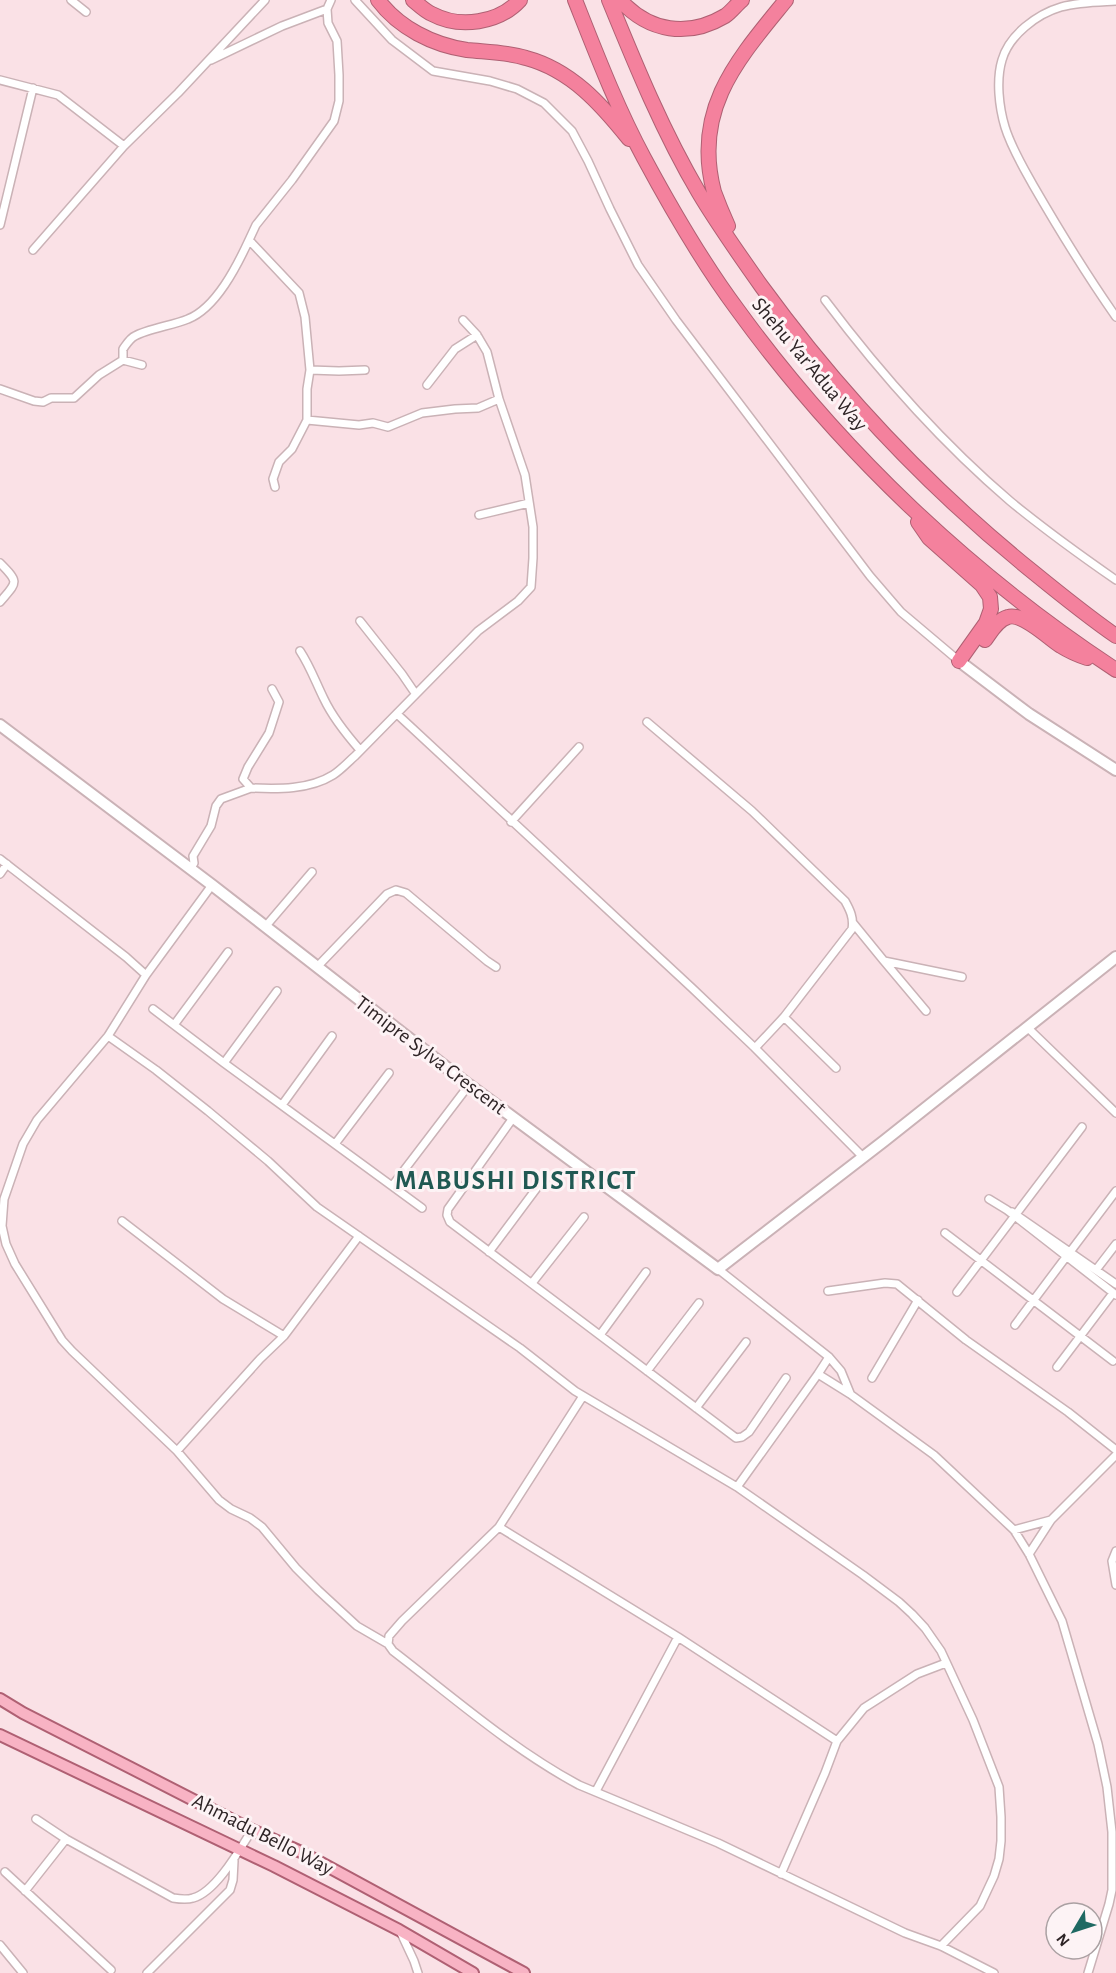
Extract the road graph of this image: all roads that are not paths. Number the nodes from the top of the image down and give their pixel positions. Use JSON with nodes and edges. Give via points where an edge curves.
{"nodes":[{"id":1,"x":71,"y":0,"type":"edge"},
{"id":2,"x":265,"y":0,"type":"edge"},
{"id":3,"x":331,"y":0,"type":"edge"},
{"id":4,"x":355,"y":0,"type":"edge"},
{"id":5,"x":378,"y":0,"type":"edge"},
{"id":6,"x":413,"y":0,"type":"edge"},
{"id":7,"x":520,"y":0,"type":"edge"},
{"id":8,"x":576,"y":0,"type":"edge"},
{"id":9,"x":609,"y":0,"type":"edge"},
{"id":10,"x":621,"y":0,"type":"edge"},
{"id":11,"x":741,"y":0,"type":"edge"},
{"id":12,"x":786,"y":0,"type":"edge"},
{"id":13,"x":1116,"y":1,"type":"edge"},
{"id":14,"x":327,"y":9,"type":"junction"},
{"id":15,"x":86,"y":12,"type":"dead end"},
{"id":16,"x":207,"y":62,"type":"junction"},
{"id":17,"x":0,"y":80,"type":"edge"},
{"id":18,"x":33,"y":88,"type":"junction"},
{"id":19,"x":124,"y":146,"type":"junction"},
{"id":20,"x":643,"y":157,"type":"junction"},
{"id":21,"x":0,"y":225,"type":"edge"},
{"id":22,"x":249,"y":240,"type":"junction"},
{"id":23,"x":33,"y":250,"type":"dead end"},
{"id":24,"x":738,"y":253,"type":"junction"},
{"id":25,"x":825,"y":300,"type":"dead end"},
{"id":26,"x":1116,"y":317,"type":"edge"},
{"id":27,"x":463,"y":320,"type":"dead end"},
{"id":28,"x":477,"y":335,"type":"junction"},
{"id":29,"x":123,"y":360,"type":"junction"},
{"id":30,"x":142,"y":364,"type":"dead end"},
{"id":31,"x":310,"y":370,"type":"junction"},
{"id":32,"x":365,"y":370,"type":"dead end"},
{"id":33,"x":427,"y":385,"type":"dead end"},
{"id":34,"x":0,"y":388,"type":"edge"},
{"id":35,"x":499,"y":399,"type":"junction"},
{"id":36,"x":307,"y":420,"type":"junction"},
{"id":37,"x":275,"y":487,"type":"dead end"},
{"id":38,"x":904,"y":500,"type":"junction"},
{"id":39,"x":529,"y":503,"type":"junction"},
{"id":40,"x":479,"y":515,"type":"dead end"},
{"id":41,"x":0,"y":563,"type":"edge"},
{"id":42,"x":1116,"y":580,"type":"edge"},
{"id":43,"x":0,"y":602,"type":"edge"},
{"id":44,"x":360,"y":621,"type":"dead end"},
{"id":45,"x":1112,"y":632,"type":"edge"},
{"id":46,"x":300,"y":651,"type":"dead end"},
{"id":47,"x":962,"y":664,"type":"junction"},
{"id":48,"x":1112,"y":668,"type":"edge"},
{"id":49,"x":272,"y":689,"type":"dead end"},
{"id":50,"x":415,"y":693,"type":"junction"},
{"id":51,"x":397,"y":714,"type":"junction"},
{"id":52,"x":647,"y":722,"type":"dead end"},
{"id":53,"x":0,"y":725,"type":"edge"},
{"id":54,"x":579,"y":747,"type":"dead end"},
{"id":55,"x":360,"y":750,"type":"junction"},
{"id":56,"x":1116,"y":770,"type":"edge"},
{"id":57,"x":251,"y":788,"type":"junction"},
{"id":58,"x":511,"y":822,"type":"junction"},
{"id":59,"x":0,"y":859,"type":"edge"},
{"id":60,"x":7,"y":864,"type":"junction"},
{"id":61,"x":190,"y":868,"type":"junction"},
{"id":62,"x":312,"y":872,"type":"dead end"},
{"id":63,"x":0,"y":874,"type":"edge"},
{"id":64,"x":212,"y":885,"type":"junction"},
{"id":65,"x":853,"y":923,"type":"junction"},
{"id":66,"x":265,"y":927,"type":"junction"},
{"id":67,"x":228,"y":952,"type":"dead end"},
{"id":68,"x":1116,"y":957,"type":"edge"},
{"id":69,"x":884,"y":960,"type":"junction"},
{"id":70,"x":317,"y":967,"type":"junction"},
{"id":71,"x":496,"y":967,"type":"dead end"},
{"id":72,"x":146,"y":975,"type":"junction"},
{"id":73,"x":962,"y":977,"type":"dead end"},
{"id":74,"x":277,"y":991,"type":"dead end"},
{"id":75,"x":153,"y":1009,"type":"dead end"},
{"id":76,"x":926,"y":1011,"type":"dead end"},
{"id":77,"x":784,"y":1017,"type":"junction"},
{"id":78,"x":174,"y":1024,"type":"junction"},
{"id":79,"x":1028,"y":1028,"type":"junction"},
{"id":80,"x":108,"y":1036,"type":"junction"},
{"id":81,"x":332,"y":1036,"type":"dead end"},
{"id":82,"x":755,"y":1048,"type":"junction"},
{"id":83,"x":224,"y":1063,"type":"junction"},
{"id":84,"x":836,"y":1068,"type":"dead end"},
{"id":85,"x":390,"y":1073,"type":"dead end"},
{"id":86,"x":469,"y":1085,"type":"junction"},
{"id":87,"x":282,"y":1105,"type":"junction"},
{"id":88,"x":1116,"y":1113,"type":"edge"},
{"id":89,"x":513,"y":1118,"type":"junction"},
{"id":90,"x":1082,"y":1126,"type":"dead end"},
{"id":91,"x":335,"y":1144,"type":"junction"},
{"id":92,"x":863,"y":1157,"type":"junction"},
{"id":93,"x":542,"y":1181,"type":"dead end"},
{"id":94,"x":392,"y":1186,"type":"junction"},
{"id":95,"x":1116,"y":1191,"type":"edge"},
{"id":96,"x":989,"y":1198,"type":"dead end"},
{"id":97,"x":422,"y":1208,"type":"dead end"},
{"id":98,"x":1015,"y":1215,"type":"junction"},
{"id":99,"x":584,"y":1217,"type":"dead end"},
{"id":100,"x":122,"y":1221,"type":"dead end"},
{"id":101,"x":945,"y":1233,"type":"dead end"},
{"id":102,"x":359,"y":1236,"type":"junction"},
{"id":103,"x":1116,"y":1244,"type":"edge"},
{"id":104,"x":489,"y":1252,"type":"junction"},
{"id":105,"x":1068,"y":1254,"type":"junction"},
{"id":106,"x":981,"y":1260,"type":"junction"},
{"id":107,"x":718,"y":1269,"type":"junction"},
{"id":108,"x":1096,"y":1270,"type":"junction"},
{"id":109,"x":646,"y":1272,"type":"dead end"},
{"id":110,"x":532,"y":1283,"type":"junction"},
{"id":111,"x":1116,"y":1284,"type":"edge"},
{"id":112,"x":828,"y":1291,"type":"dead end"},
{"id":113,"x":957,"y":1292,"type":"dead end"},
{"id":114,"x":1115,"y":1294,"type":"edge"},
{"id":115,"x":918,"y":1300,"type":"junction"},
{"id":116,"x":1034,"y":1300,"type":"junction"},
{"id":117,"x":699,"y":1303,"type":"dead end"},
{"id":118,"x":1015,"y":1325,"type":"dead end"},
{"id":119,"x":600,"y":1335,"type":"junction"},
{"id":120,"x":284,"y":1336,"type":"junction"},
{"id":121,"x":1080,"y":1337,"type":"junction"},
{"id":122,"x":746,"y":1342,"type":"dead end"},
{"id":123,"x":829,"y":1356,"type":"junction"},
{"id":124,"x":1113,"y":1361,"type":"dead end"},
{"id":125,"x":1058,"y":1367,"type":"dead end"},
{"id":126,"x":647,"y":1371,"type":"junction"},
{"id":127,"x":818,"y":1374,"type":"junction"},
{"id":128,"x":786,"y":1378,"type":"dead end"},
{"id":129,"x":872,"y":1378,"type":"dead end"},
{"id":130,"x":850,"y":1394,"type":"junction"},
{"id":131,"x":583,"y":1396,"type":"junction"},
{"id":132,"x":696,"y":1408,"type":"junction"},
{"id":133,"x":1116,"y":1450,"type":"edge"},
{"id":134,"x":177,"y":1451,"type":"junction"},
{"id":135,"x":1116,"y":1455,"type":"edge"},
{"id":136,"x":737,"y":1487,"type":"junction"},
{"id":137,"x":1051,"y":1520,"type":"junction"},
{"id":138,"x":499,"y":1527,"type":"junction"},
{"id":139,"x":1014,"y":1530,"type":"junction"},
{"id":140,"x":1116,"y":1551,"type":"edge"},
{"id":141,"x":1029,"y":1554,"type":"junction"},
{"id":142,"x":1116,"y":1585,"type":"edge"},
{"id":143,"x":678,"y":1637,"type":"junction"},
{"id":144,"x":388,"y":1644,"type":"junction"},
{"id":145,"x":946,"y":1663,"type":"junction"},
{"id":146,"x":0,"y":1699,"type":"edge"},
{"id":147,"x":0,"y":1735,"type":"edge"},
{"id":148,"x":837,"y":1741,"type":"junction"},
{"id":149,"x":596,"y":1791,"type":"junction"},
{"id":150,"x":36,"y":1819,"type":"dead end"},
{"id":151,"x":252,"y":1830,"type":"junction"},
{"id":152,"x":66,"y":1839,"type":"junction"},
{"id":153,"x":240,"y":1849,"type":"junction"},
{"id":154,"x":234,"y":1862,"type":"junction"},
{"id":155,"x":5,"y":1872,"type":"dead end"},
{"id":156,"x":781,"y":1874,"type":"junction"},
{"id":157,"x":25,"y":1891,"type":"junction"},
{"id":158,"x":1113,"y":1905,"type":"edge"},
{"id":159,"x":399,"y":1930,"type":"junction"},
{"id":160,"x":0,"y":1945,"type":"edge"},
{"id":161,"x":940,"y":1946,"type":"junction"},
{"id":162,"x":111,"y":1970,"type":"dead end"},
{"id":163,"x":23,"y":1973,"type":"edge"},
{"id":164,"x":147,"y":1973,"type":"edge"},
{"id":165,"x":418,"y":1973,"type":"edge"},
{"id":166,"x":473,"y":1973,"type":"edge"},
{"id":167,"x":524,"y":1973,"type":"edge"},
{"id":168,"x":994,"y":1973,"type":"edge"},
{"id":169,"x":1088,"y":1973,"type":"edge"}],
"edges":[{"from":1,"to":15,"type":"street"},
{"from":2,"to":16,"type":"street"},
{"from":3,"to":14,"type":"street"},
{"from":4,"to":47,"type":"street","via":[[392,40],[433,71],[517,89],[544,103],[572,131],[638,265],[676,320],[889,599]]},
{"from":5,"to":20,"type":"highway","via":[[405,26],[434,42],[528,58],[578,84],[603,107]]},
{"from":6,"to":7,"type":"highway","via":[[432,14],[454,22],[478,22],[498,16]]},
{"from":8,"to":20,"type":"highway","name":"Shehu Yar'Adua Way"},
{"from":9,"to":24,"type":"highway","name":"Shehu Yar'Adua Way","via":[[671,142]]},
{"from":10,"to":11,"type":"highway","via":[[636,14],[662,28],[684,30],[705,26],[727,15]]},
{"from":12,"to":24,"type":"highway","via":[[727,79],[711,127],[710,168],[715,192]]},
{"from":13,"to":26,"type":"street","via":[[1061,7],[1031,22],[1013,39],[1002,59],[999,80],[1006,129],[1021,163],[1084,272]]},
{"from":14,"to":16,"type":"street"},
{"from":14,"to":22,"type":"street","via":[[328,23],[337,41],[339,101],[334,121],[256,225]]},
{"from":16,"to":19,"type":"street"},
{"from":17,"to":18,"type":"street"},
{"from":18,"to":19,"type":"street","via":[[58,95]]},
{"from":18,"to":21,"type":"street"},
{"from":19,"to":23,"type":"street"},
{"from":20,"to":38,"type":"highway","name":"Shehu Yar'Adua Way","via":[[736,308],[824,417]]},
{"from":22,"to":29,"type":"street","via":[[239,261],[203,310],[187,320],[134,336],[123,350]]},
{"from":22,"to":31,"type":"street","via":[[299,293]]},
{"from":24,"to":45,"type":"highway","name":"Shehu Yar'Adua Way","via":[[812,353],[903,456],[1000,545]]},
{"from":25,"to":42,"type":"street","via":[[891,383],[972,466],[1052,535]]},
{"from":27,"to":28,"type":"street"},
{"from":28,"to":33,"type":"street","via":[[454,350]]},
{"from":28,"to":35,"type":"street","via":[[488,352]]},
{"from":29,"to":30,"type":"street"},
{"from":29,"to":34,"type":"street","via":[[74,398],[34,401]]},
{"from":31,"to":32,"type":"street"},
{"from":31,"to":36,"type":"street"},
{"from":35,"to":36,"type":"street","via":[[478,408],[422,413],[388,427]]},
{"from":35,"to":39,"type":"street","via":[[525,475]]},
{"from":36,"to":37,"type":"street","via":[[292,449],[279,462],[273,478]]},
{"from":38,"to":47,"type":"highway","via":[[929,538],[982,585],[990,597],[986,623]]},
{"from":38,"to":48,"type":"highway","name":"Shehu Yar'Adua Way","via":[[1044,621]]},
{"from":39,"to":40,"type":"street"},
{"from":39,"to":50,"type":"street","via":[[533,537],[531,587],[518,602],[477,631]]},
{"from":41,"to":43,"type":"street","via":[[15,581]]},
{"from":44,"to":50,"type":"street"},
{"from":46,"to":55,"type":"street","via":[[339,725]]},
{"from":47,"to":48,"type":"highway","via":[[996,626],[1008,616],[1016,616],[1060,645]]},
{"from":47,"to":56,"type":"street","via":[[1029,714]]},
{"from":49,"to":57,"type":"street","via":[[279,702],[269,733],[243,780]]},
{"from":50,"to":51,"type":"street"},
{"from":51,"to":55,"type":"street"},
{"from":51,"to":58,"type":"street"},
{"from":52,"to":65,"type":"street","via":[[752,811],[845,901]]},
{"from":53,"to":61,"type":"street","name":"Timipre Sylva Crescent"},
{"from":54,"to":58,"type":"street"},
{"from":55,"to":57,"type":"street","via":[[316,783]]},
{"from":57,"to":61,"type":"street","via":[[220,799]]},
{"from":58,"to":82,"type":"street"},
{"from":59,"to":60,"type":"street"},
{"from":60,"to":63,"type":"street"},
{"from":60,"to":72,"type":"street"},
{"from":61,"to":64,"type":"street","name":"Timipre Sylva Crescent"},
{"from":62,"to":66,"type":"street"},
{"from":64,"to":66,"type":"street","name":"Timipre Sylva Crescent"},
{"from":64,"to":72,"type":"street"},
{"from":65,"to":69,"type":"street"},
{"from":65,"to":77,"type":"street"},
{"from":66,"to":70,"type":"street","name":"Timipre Sylva Crescent"},
{"from":67,"to":78,"type":"street"},
{"from":68,"to":79,"type":"street"},
{"from":69,"to":73,"type":"street"},
{"from":69,"to":76,"type":"street"},
{"from":70,"to":71,"type":"street","via":[[387,894],[396,890],[406,893]]},
{"from":70,"to":86,"type":"street","name":"Timipre Sylva Crescent"},
{"from":72,"to":80,"type":"street"},
{"from":74,"to":83,"type":"street"},
{"from":75,"to":78,"type":"street"},
{"from":77,"to":82,"type":"street"},
{"from":77,"to":84,"type":"street"},
{"from":78,"to":83,"type":"street"},
{"from":79,"to":88,"type":"street"},
{"from":79,"to":92,"type":"street"},
{"from":80,"to":102,"type":"street","via":[[208,1111],[317,1207]]},
{"from":80,"to":134,"type":"street","via":[[37,1120],[22,1144],[4,1199],[2,1226],[15,1264],[62,1340]]},
{"from":81,"to":87,"type":"street"},
{"from":82,"to":92,"type":"street"},
{"from":83,"to":87,"type":"street"},
{"from":85,"to":91,"type":"street"},
{"from":86,"to":89,"type":"street","name":"Timipre Sylva Crescent"},
{"from":86,"to":94,"type":"street"},
{"from":87,"to":91,"type":"street"},
{"from":89,"to":104,"type":"street","via":[[448,1209],[450,1222]]},
{"from":89,"to":107,"type":"street","name":"Timipre Sylva Crescent"},
{"from":90,"to":98,"type":"street"},
{"from":91,"to":94,"type":"street"},
{"from":92,"to":107,"type":"street"},
{"from":93,"to":104,"type":"street"},
{"from":94,"to":97,"type":"street"},
{"from":95,"to":105,"type":"street"},
{"from":96,"to":98,"type":"street"},
{"from":98,"to":105,"type":"street"},
{"from":98,"to":106,"type":"street"},
{"from":99,"to":110,"type":"street"},
{"from":100,"to":120,"type":"street","via":[[223,1299]]},
{"from":101,"to":106,"type":"street"},
{"from":102,"to":120,"type":"street"},
{"from":102,"to":131,"type":"street"},
{"from":103,"to":108,"type":"street"},
{"from":104,"to":110,"type":"street"},
{"from":105,"to":108,"type":"street"},
{"from":105,"to":114,"type":"street"},
{"from":105,"to":116,"type":"street"},
{"from":106,"to":113,"type":"street"},
{"from":106,"to":116,"type":"street"},
{"from":107,"to":123,"type":"street","name":"Timipre Sylva Crescent"},
{"from":108,"to":111,"type":"street"},
{"from":109,"to":119,"type":"street"},
{"from":110,"to":119,"type":"street"},
{"from":112,"to":115,"type":"street","via":[[897,1284]]},
{"from":114,"to":121,"type":"street"},
{"from":115,"to":129,"type":"street"},
{"from":115,"to":133,"type":"street"},
{"from":116,"to":118,"type":"street"},
{"from":116,"to":121,"type":"street"},
{"from":117,"to":126,"type":"street"},
{"from":119,"to":126,"type":"street"},
{"from":120,"to":134,"type":"street"},
{"from":121,"to":124,"type":"street"},
{"from":121,"to":125,"type":"street"},
{"from":122,"to":132,"type":"street"},
{"from":123,"to":127,"type":"street"},
{"from":123,"to":130,"type":"street","name":"Timipre Sylva Crescent","via":[[841,1371]]},
{"from":126,"to":132,"type":"street"},
{"from":127,"to":130,"type":"street","name":"Timipre Sylva Crescent"},
{"from":127,"to":136,"type":"street"},
{"from":128,"to":132,"type":"street","via":[[742,1437],[736,1438]]},
{"from":130,"to":139,"type":"street","name":"Timipre Sylva Crescent","via":[[934,1455]]},
{"from":131,"to":136,"type":"street"},
{"from":131,"to":138,"type":"street"},
{"from":134,"to":144,"type":"street","via":[[219,1500],[262,1527],[318,1590],[357,1626]]},
{"from":135,"to":137,"type":"street"},
{"from":136,"to":145,"type":"street","via":[[899,1602],[925,1628]]},
{"from":137,"to":139,"type":"street"},
{"from":137,"to":141,"type":"street"},
{"from":138,"to":143,"type":"street"},
{"from":138,"to":144,"type":"street","via":[[402,1621],[389,1636]]},
{"from":139,"to":141,"type":"street","name":"Timipre Sylva Crescent"},
{"from":140,"to":142,"type":"street","via":[[1112,1561]]},
{"from":141,"to":158,"type":"street","name":"Timipre Sylva Crescent","via":[[1062,1621],[1098,1744],[1112,1832]]},
{"from":143,"to":148,"type":"street"},
{"from":143,"to":149,"type":"street"},
{"from":144,"to":149,"type":"street","via":[[393,1652],[530,1756]]},
{"from":145,"to":148,"type":"street","via":[[917,1674],[864,1708]]},
{"from":145,"to":161,"type":"street","via":[[999,1786],[1001,1841],[994,1876],[980,1906]]},
{"from":146,"to":151,"type":"main road","name":"Ahmadu Bello Way"},
{"from":147,"to":153,"type":"main road","name":"Ahmadu Bello Way"},
{"from":148,"to":156,"type":"street"},
{"from":149,"to":156,"type":"street"},
{"from":150,"to":152,"type":"street"},
{"from":151,"to":153,"type":"street"},
{"from":151,"to":167,"type":"main road","name":"Ahmadu Bello Way","via":[[301,1852]]},
{"from":152,"to":154,"type":"street","via":[[173,1898],[192,1899],[202,1894]]},
{"from":152,"to":157,"type":"street"},
{"from":153,"to":154,"type":"street"},
{"from":153,"to":159,"type":"main road","name":"Ahmadu Bello Way"},
{"from":154,"to":164,"type":"street","via":[[230,1890]]},
{"from":155,"to":157,"type":"street"},
{"from":156,"to":161,"type":"street"},
{"from":157,"to":162,"type":"street"},
{"from":158,"to":169,"type":"street","name":"Timipre Sylva Crescent"},
{"from":159,"to":165,"type":"street"},
{"from":159,"to":166,"type":"main road","name":"Ahmadu Bello Way"},
{"from":160,"to":163,"type":"street"},
{"from":161,"to":168,"type":"street"}]}
